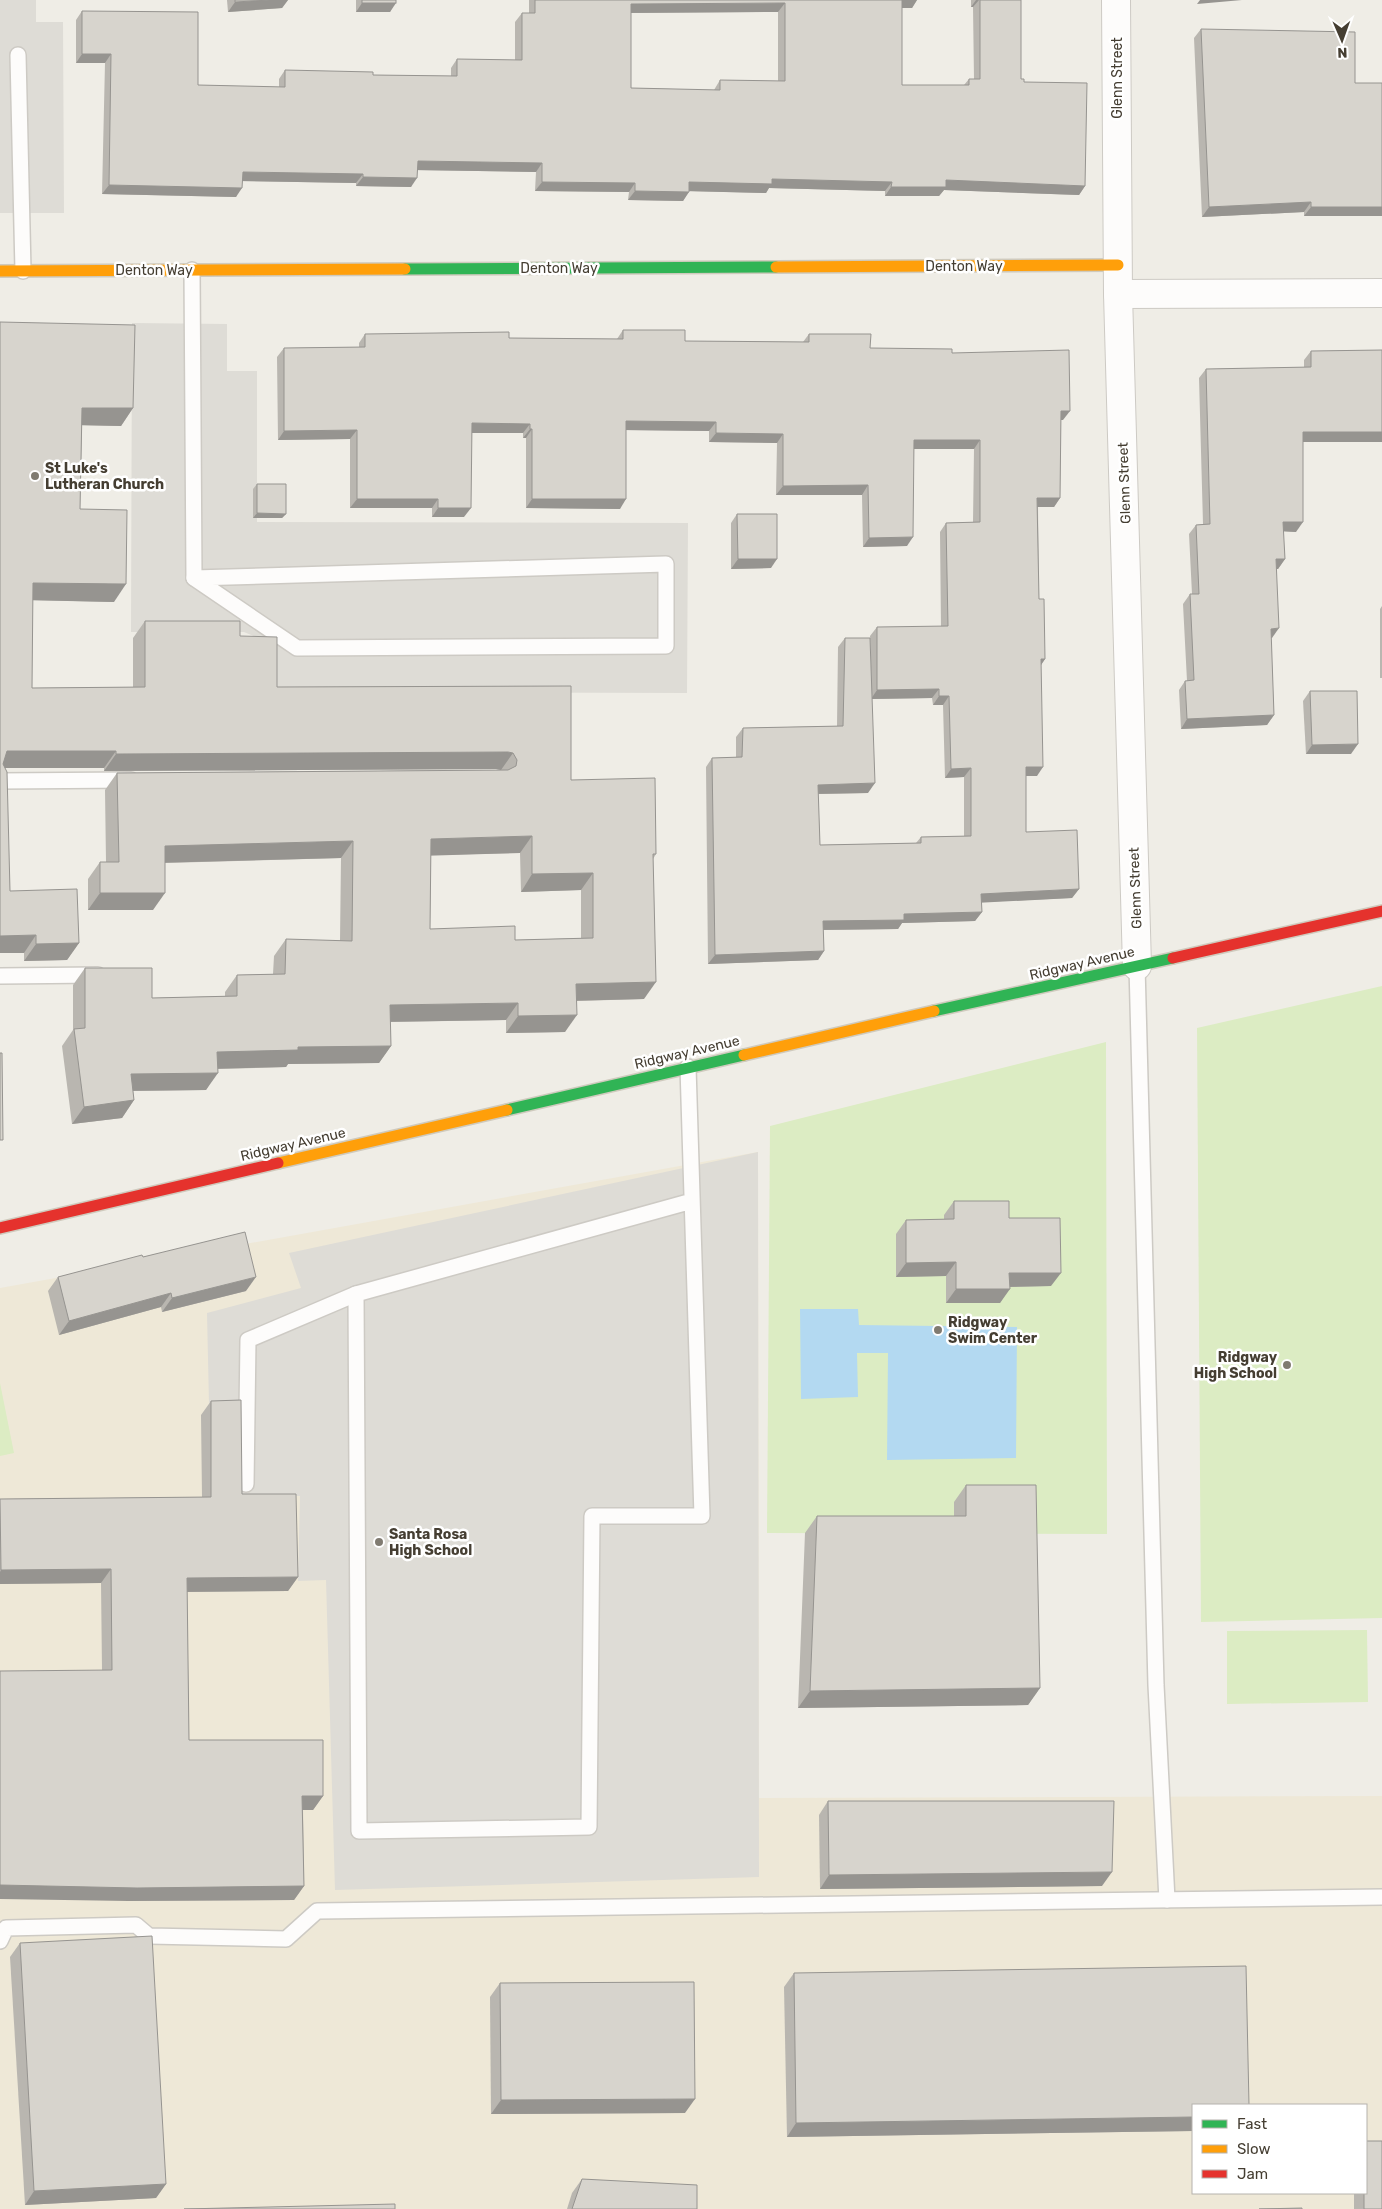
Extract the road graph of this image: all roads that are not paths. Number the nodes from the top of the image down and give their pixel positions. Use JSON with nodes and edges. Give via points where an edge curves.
{"nodes":[{"id":1,"x":1116,"y":0,"type":"edge"},
{"id":2,"x":18,"y":55,"type":"dead end"},
{"id":3,"x":1118,"y":265,"type":"junction"},
{"id":4,"x":192,"y":270,"type":"junction"},
{"id":5,"x":0,"y":271,"type":"edge"},
{"id":6,"x":24,"y":271,"type":"junction"},
{"id":7,"x":1382,"y":293,"type":"edge"},
{"id":8,"x":1118,"y":294,"type":"junction"},
{"id":9,"x":194,"y":578,"type":"junction"},
{"id":10,"x":149,"y":780,"type":"edge"},
{"id":11,"x":0,"y":781,"type":"edge"},
{"id":12,"x":1382,"y":911,"type":"edge"},
{"id":13,"x":1137,"y":966,"type":"junction"},
{"id":14,"x":115,"y":975,"type":"edge"},
{"id":15,"x":0,"y":976,"type":"edge"},
{"id":16,"x":688,"y":1067,"type":"junction"},
{"id":17,"x":692,"y":1201,"type":"junction"},
{"id":18,"x":0,"y":1228,"type":"edge"},
{"id":19,"x":356,"y":1294,"type":"junction"},
{"id":20,"x":246,"y":1484,"type":"dead end"},
{"id":21,"x":1382,"y":1897,"type":"edge"},
{"id":22,"x":1167,"y":1900,"type":"junction"},
{"id":23,"x":0,"y":1940,"type":"edge"}],
"edges":[{"from":1,"to":3,"type":"street","name":"Glenn Street"},
{"from":2,"to":6,"type":"lane"},
{"from":3,"to":4,"type":"street","name":"Denton Way"},
{"from":3,"to":8,"type":"street","name":"Glenn Street"},
{"from":4,"to":6,"type":"street","name":"Denton Way"},
{"from":4,"to":9,"type":"lane"},
{"from":5,"to":6,"type":"street","name":"Denton Way"},
{"from":7,"to":8,"type":"street"},
{"from":8,"to":13,"type":"street","name":"Glenn Street"},
{"from":9,"to":9,"type":"lane","via":[[297,648],[666,646],[666,564]]},
{"from":10,"to":11,"type":"lane"},
{"from":12,"to":13,"type":"street","name":"Ridgway Avenue"},
{"from":13,"to":16,"type":"street","name":"Ridgway Avenue"},
{"from":13,"to":22,"type":"lane","via":[[1156,1685]]},
{"from":14,"to":15,"type":"lane"},
{"from":16,"to":17,"type":"lane"},
{"from":16,"to":18,"type":"street","name":"Ridgway Avenue"},
{"from":17,"to":19,"type":"lane"},
{"from":17,"to":19,"type":"lane","via":[[702,1516],[592,1516],[589,1827],[359,1831]]},
{"from":19,"to":20,"type":"lane","via":[[248,1340]]},
{"from":21,"to":22,"type":"lane"},
{"from":22,"to":23,"type":"lane","via":[[317,1911],[286,1939],[150,1936],[136,1926],[6,1928]]}]}
